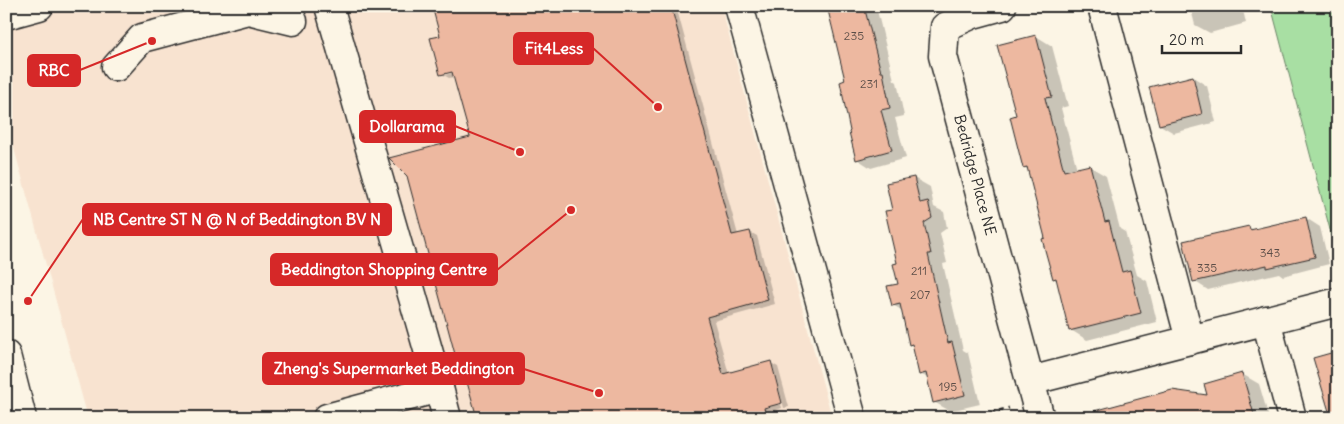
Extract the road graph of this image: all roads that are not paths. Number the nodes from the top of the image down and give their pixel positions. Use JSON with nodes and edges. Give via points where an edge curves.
{"nodes":[{"id":1,"x":39,"y":6,"type":"edge"},
{"id":2,"x":329,"y":6,"type":"edge"},
{"id":3,"x":739,"y":6,"type":"edge"},
{"id":4,"x":1002,"y":6,"type":"edge"},
{"id":5,"x":1102,"y":6,"type":"edge"},
{"id":6,"x":6,"y":15,"type":"edge"},
{"id":7,"x":293,"y":21,"type":"dead end"},
{"id":8,"x":116,"y":67,"type":"dead end"},
{"id":9,"x":1338,"y":302,"type":"edge"},
{"id":10,"x":1266,"y":320,"type":"junction"},
{"id":11,"x":1190,"y":340,"type":"junction"},
{"id":12,"x":6,"y":355,"type":"edge"},
{"id":13,"x":1030,"y":381,"type":"junction"},
{"id":14,"x":439,"y":388,"type":"junction"},
{"id":15,"x":22,"y":418,"type":"edge"},
{"id":16,"x":327,"y":418,"type":"edge"},
{"id":17,"x":447,"y":418,"type":"edge"},
{"id":18,"x":852,"y":418,"type":"edge"},
{"id":19,"x":1040,"y":418,"type":"edge"},
{"id":20,"x":1292,"y":418,"type":"edge"}],
"edges":[{"from":1,"to":6,"type":"street"},
{"from":2,"to":14,"type":"street"},
{"from":3,"to":18,"type":"street"},
{"from":4,"to":13,"type":"street","name":"Bedridge Place NE","via":[[973,14],[945,27],[943,56]]},
{"from":5,"to":11,"type":"street"},
{"from":7,"to":8,"type":"street","via":[[248,10],[142,38]]},
{"from":9,"to":10,"type":"street"},
{"from":10,"to":11,"type":"street"},
{"from":10,"to":20,"type":"street"},
{"from":11,"to":13,"type":"street"},
{"from":12,"to":15,"type":"street"},
{"from":13,"to":19,"type":"street","name":"Bedridge Place NE"},
{"from":14,"to":16,"type":"street"},
{"from":14,"to":17,"type":"street"}]}
